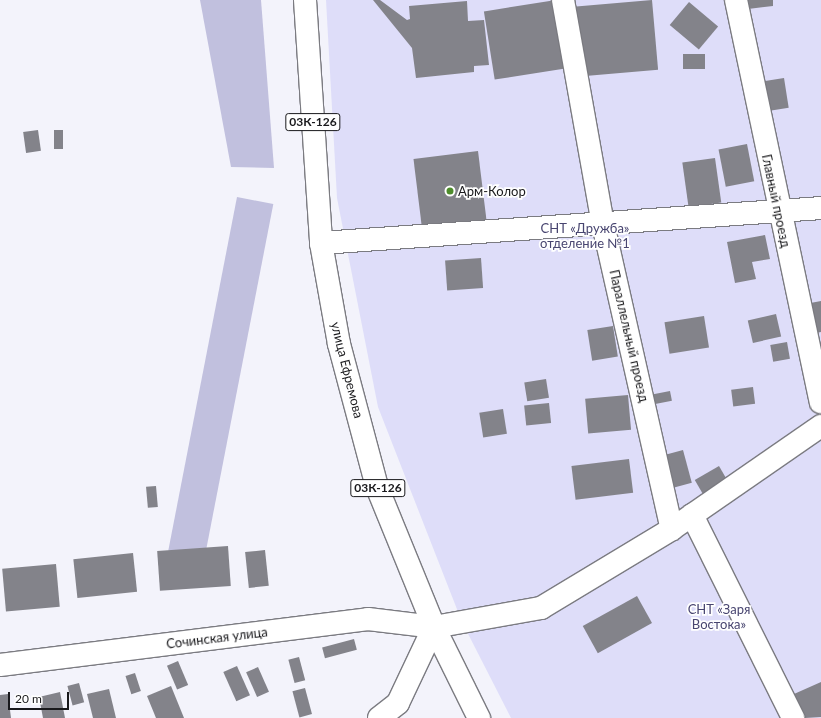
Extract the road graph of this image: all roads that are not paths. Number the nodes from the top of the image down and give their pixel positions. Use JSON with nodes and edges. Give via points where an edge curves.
{"nodes":[{"id":1,"x":305,"y":0,"type":"edge"},
{"id":2,"x":563,"y":0,"type":"edge"},
{"id":3,"x":736,"y":0,"type":"edge"},
{"id":4,"x":821,"y":208,"type":"edge"},
{"id":5,"x":778,"y":212,"type":"junction"},
{"id":6,"x":603,"y":224,"type":"junction"},
{"id":7,"x":321,"y":243,"type":"junction"},
{"id":8,"x":821,"y":402,"type":"edge"},
{"id":9,"x":821,"y":426,"type":"edge"},
{"id":10,"x":692,"y":515,"type":"junction"},
{"id":11,"x":672,"y":529,"type":"junction"},
{"id":12,"x":434,"y":627,"type":"junction"},
{"id":13,"x":0,"y":665,"type":"edge"},
{"id":14,"x":380,"y":718,"type":"edge"},
{"id":15,"x":479,"y":718,"type":"edge"},
{"id":16,"x":793,"y":718,"type":"edge"}],
"edges":[{"from":1,"to":7,"type":"main road","name":"улица Ефремова","number":"03К-126"},
{"from":2,"to":6,"type":"main road","name":"Параллельный проезд"},
{"from":3,"to":5,"type":"main road","name":"Главный проезд"},
{"from":4,"to":5,"type":"main road"},
{"from":5,"to":6,"type":"main road"},
{"from":5,"to":8,"type":"main road","name":"Главный проезд"},
{"from":6,"to":7,"type":"main road"},
{"from":6,"to":11,"type":"main road","name":"Параллельный проезд"},
{"from":7,"to":12,"type":"main road","name":"улица Ефремова","number":"03К-126","via":[[339,344],[377,487]]},
{"from":9,"to":10,"type":"main road","name":"Сочинская улица"},
{"from":10,"to":11,"type":"main road","name":"Сочинская улица"},
{"from":10,"to":16,"type":"main road"},
{"from":11,"to":12,"type":"main road","name":"Сочинская улица","via":[[541,608]]},
{"from":12,"to":13,"type":"main road","name":"Сочинская улица","via":[[368,619]]},
{"from":12,"to":14,"type":"main road","via":[[398,703]]},
{"from":12,"to":15,"type":"main road","name":"улица Ефремова","number":"03К-126"}]}
